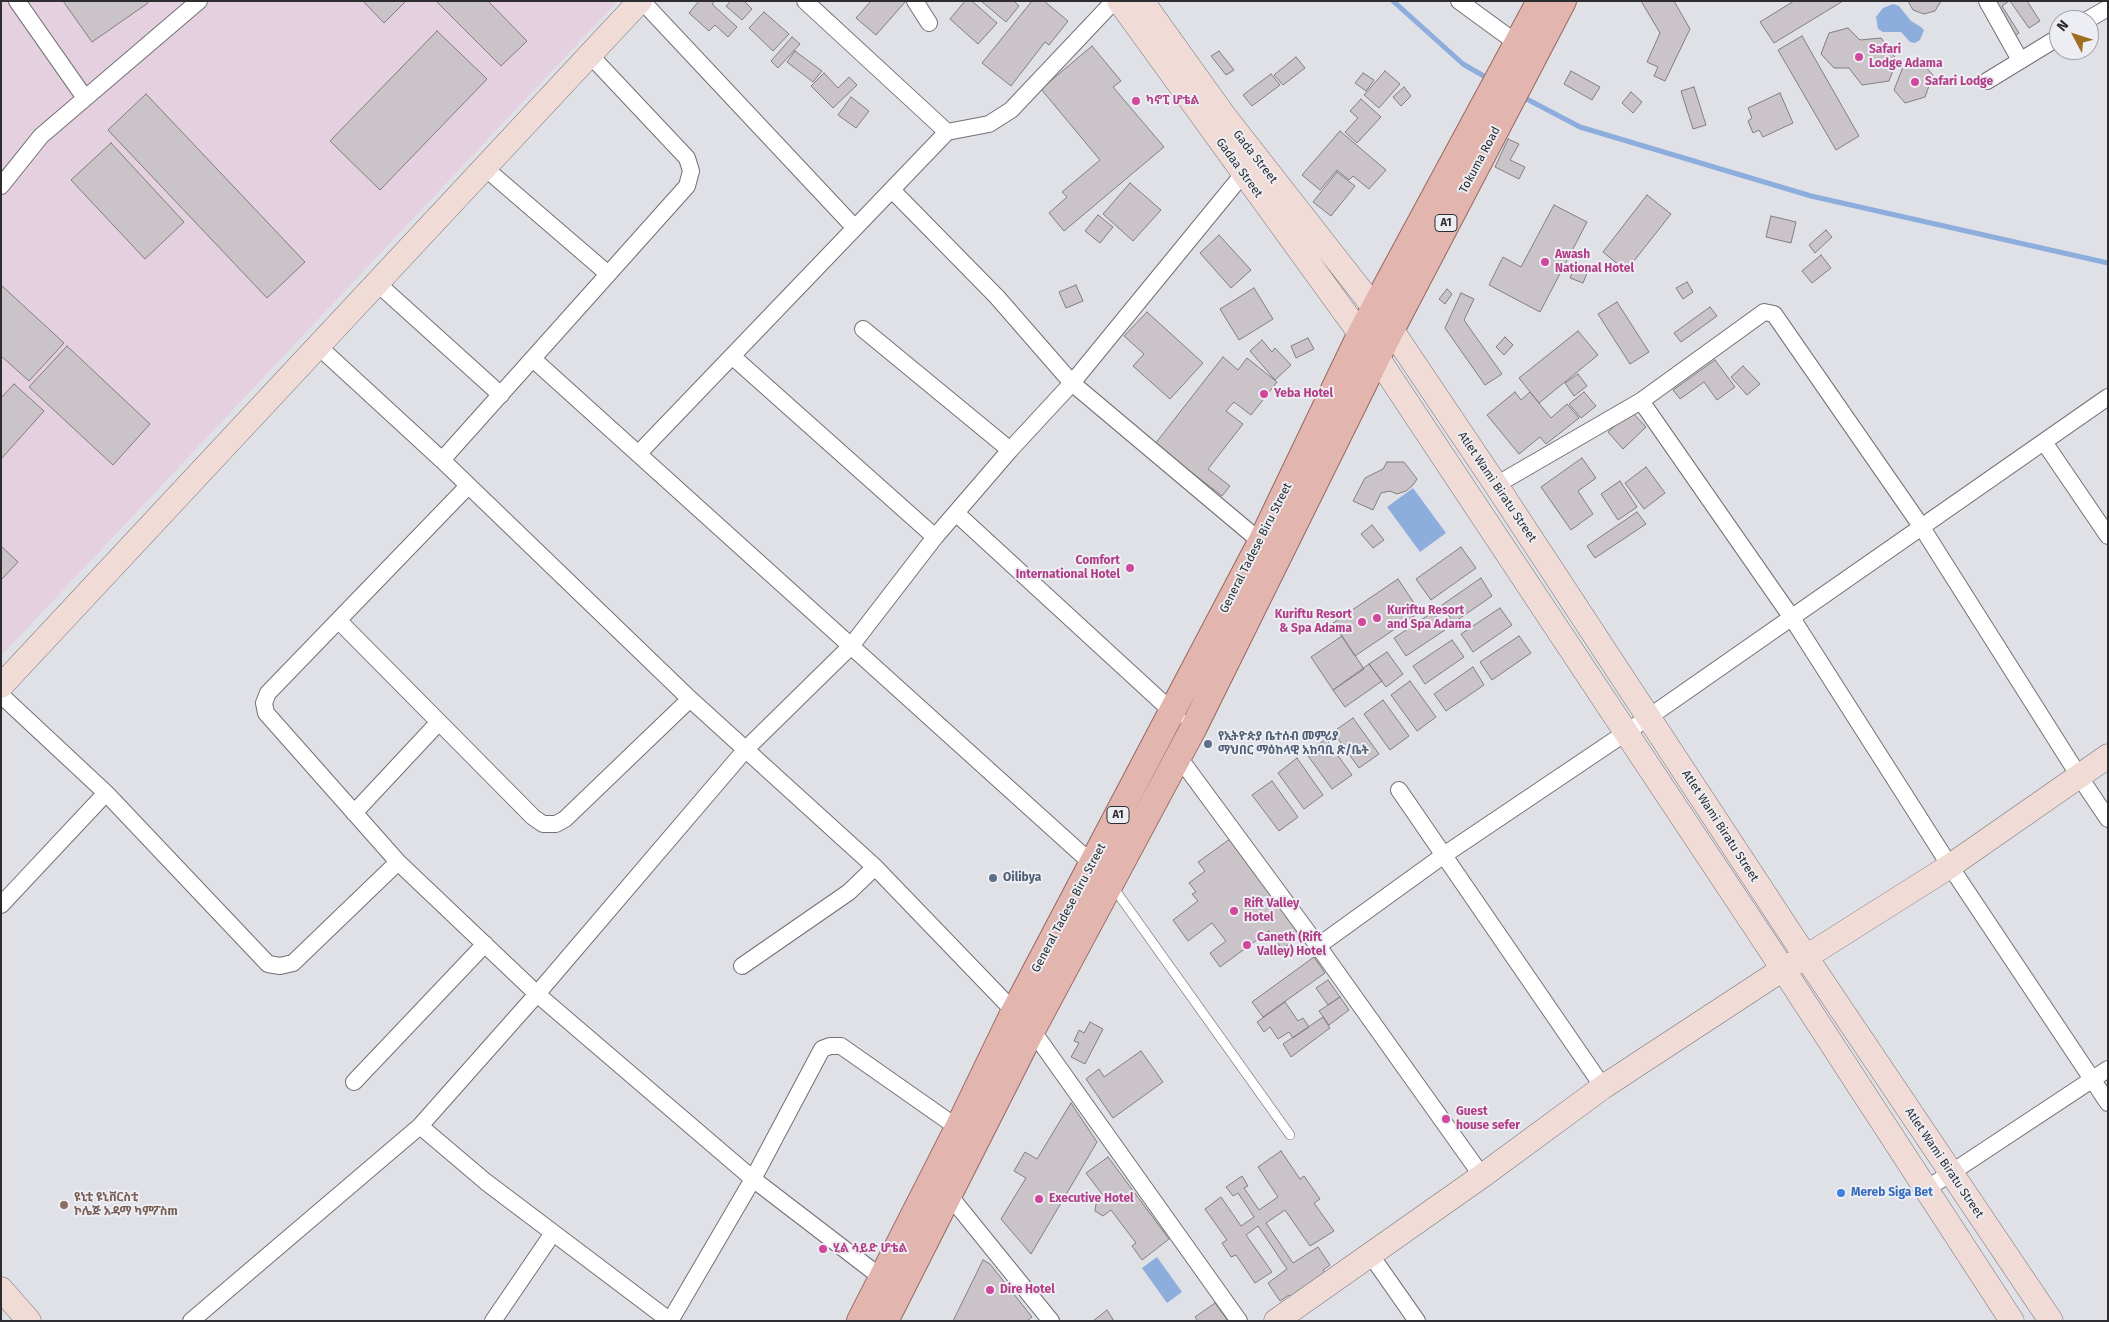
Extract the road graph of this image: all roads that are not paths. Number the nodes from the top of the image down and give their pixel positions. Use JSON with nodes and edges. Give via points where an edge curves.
{"nodes":[{"id":1,"x":17,"y":1,"type":"edge"},
{"id":2,"x":199,"y":1,"type":"edge"},
{"id":3,"x":641,"y":1,"type":"edge"},
{"id":4,"x":805,"y":1,"type":"edge"},
{"id":5,"x":915,"y":1,"type":"edge"},
{"id":6,"x":1114,"y":1,"type":"edge"},
{"id":7,"x":1119,"y":1,"type":"edge"},
{"id":8,"x":1142,"y":1,"type":"edge"},
{"id":9,"x":1459,"y":1,"type":"edge"},
{"id":10,"x":1540,"y":1,"type":"edge"},
{"id":11,"x":1562,"y":1,"type":"edge"},
{"id":12,"x":1987,"y":1,"type":"edge"},
{"id":13,"x":928,"y":23,"type":"dead end"},
{"id":14,"x":2049,"y":43,"type":"edge"},
{"id":15,"x":590,"y":56,"type":"junction"},
{"id":16,"x":1518,"y":58,"type":"junction"},
{"id":17,"x":2020,"y":60,"type":"junction"},
{"id":18,"x":1987,"y":81,"type":"dead end"},
{"id":19,"x":85,"y":98,"type":"junction"},
{"id":20,"x":947,"y":132,"type":"junction"},
{"id":21,"x":1476,"y":143,"type":"junction"},
{"id":22,"x":485,"y":168,"type":"junction"},
{"id":23,"x":1243,"y":174,"type":"junction"},
{"id":24,"x":1,"y":186,"type":"edge"},
{"id":25,"x":892,"y":190,"type":"junction"},
{"id":26,"x":855,"y":228,"type":"junction"},
{"id":27,"x":607,"y":273,"type":"junction"},
{"id":28,"x":377,"y":283,"type":"junction"},
{"id":29,"x":1375,"y":308,"type":"junction"},
{"id":30,"x":864,"y":329,"type":"dead end"},
{"id":31,"x":1391,"y":329,"type":"junction"},
{"id":32,"x":1361,"y":333,"type":"junction"},
{"id":33,"x":318,"y":346,"type":"junction"},
{"id":34,"x":732,"y":356,"type":"junction"},
{"id":35,"x":1377,"y":356,"type":"junction"},
{"id":36,"x":533,"y":359,"type":"junction"},
{"id":37,"x":1072,"y":383,"type":"junction"},
{"id":38,"x":501,"y":395,"type":"junction"},
{"id":39,"x":2108,"y":397,"type":"edge"},
{"id":40,"x":1641,"y":401,"type":"junction"},
{"id":41,"x":2044,"y":442,"type":"junction"},
{"id":42,"x":1010,"y":450,"type":"junction"},
{"id":43,"x":638,"y":454,"type":"junction"},
{"id":44,"x":442,"y":460,"type":"junction"},
{"id":45,"x":1496,"y":485,"type":"junction"},
{"id":46,"x":468,"y":486,"type":"junction"},
{"id":47,"x":956,"y":513,"type":"junction"},
{"id":48,"x":1921,"y":526,"type":"junction"},
{"id":49,"x":2108,"y":536,"type":"edge"},
{"id":50,"x":935,"y":537,"type":"junction"},
{"id":51,"x":1261,"y":542,"type":"junction"},
{"id":52,"x":1792,"y":618,"type":"junction"},
{"id":53,"x":339,"y":621,"type":"junction"},
{"id":54,"x":851,"y":646,"type":"junction"},
{"id":55,"x":1,"y":686,"type":"edge"},
{"id":56,"x":1,"y":695,"type":"edge"},
{"id":57,"x":690,"y":699,"type":"junction"},
{"id":58,"x":1172,"y":712,"type":"junction"},
{"id":59,"x":1649,"y":717,"type":"junction"},
{"id":60,"x":439,"y":722,"type":"junction"},
{"id":61,"x":1193,"y":729,"type":"junction"},
{"id":62,"x":1626,"y":733,"type":"junction"},
{"id":63,"x":746,"y":749,"type":"junction"},
{"id":64,"x":1178,"y":756,"type":"junction"},
{"id":65,"x":2108,"y":756,"type":"edge"},
{"id":66,"x":2079,"y":776,"type":"junction"},
{"id":67,"x":1399,"y":790,"type":"dead end"},
{"id":68,"x":106,"y":794,"type":"junction"},
{"id":69,"x":354,"y":813,"type":"junction"},
{"id":70,"x":2108,"y":818,"type":"edge"},
{"id":71,"x":1444,"y":855,"type":"junction"},
{"id":72,"x":398,"y":862,"type":"junction"},
{"id":73,"x":1950,"y":866,"type":"junction"},
{"id":74,"x":875,"y":867,"type":"junction"},
{"id":75,"x":1101,"y":872,"type":"junction"},
{"id":76,"x":1,"y":905,"type":"edge"},
{"id":77,"x":485,"y":944,"type":"junction"},
{"id":78,"x":1318,"y":946,"type":"junction"},
{"id":79,"x":1806,"y":957,"type":"junction"},
{"id":80,"x":742,"y":966,"type":"dead end"},
{"id":81,"x":1783,"y":969,"type":"junction"},
{"id":82,"x":537,"y":994,"type":"junction"},
{"id":83,"x":1014,"y":1012,"type":"junction"},
{"id":84,"x":1032,"y":1030,"type":"junction"},
{"id":85,"x":2108,"y":1069,"type":"edge"},
{"id":86,"x":2092,"y":1080,"type":"junction"},
{"id":87,"x":354,"y":1082,"type":"dead end"},
{"id":88,"x":1603,"y":1087,"type":"junction"},
{"id":89,"x":2108,"y":1104,"type":"edge"},
{"id":90,"x":420,"y":1126,"type":"junction"},
{"id":91,"x":958,"y":1128,"type":"junction"},
{"id":92,"x":1290,"y":1135,"type":"dead end"},
{"id":93,"x":1950,"y":1173,"type":"junction"},
{"id":94,"x":1482,"y":1176,"type":"junction"},
{"id":95,"x":752,"y":1179,"type":"junction"},
{"id":96,"x":1925,"y":1190,"type":"junction"},
{"id":97,"x":949,"y":1195,"type":"junction"},
{"id":98,"x":553,"y":1233,"type":"junction"},
{"id":99,"x":1370,"y":1254,"type":"junction"},
{"id":100,"x":882,"y":1278,"type":"junction"},
{"id":101,"x":1,"y":1289,"type":"edge"},
{"id":102,"x":873,"y":1317,"type":"edge"},
{"id":103,"x":495,"y":1320,"type":"edge"},
{"id":104,"x":29,"y":1321,"type":"edge"},
{"id":105,"x":191,"y":1321,"type":"edge"},
{"id":106,"x":670,"y":1321,"type":"edge"},
{"id":107,"x":1051,"y":1321,"type":"edge"},
{"id":108,"x":1239,"y":1321,"type":"edge"},
{"id":109,"x":1276,"y":1321,"type":"edge"},
{"id":110,"x":1417,"y":1321,"type":"edge"},
{"id":111,"x":2012,"y":1321,"type":"edge"},
{"id":112,"x":2051,"y":1321,"type":"edge"}],
"edges":[{"from":1,"to":19,"type":"street"},
{"from":2,"to":19,"type":"street"},
{"from":3,"to":15,"type":"main road"},
{"from":3,"to":26,"type":"street"},
{"from":4,"to":20,"type":"street"},
{"from":5,"to":13,"type":"street"},
{"from":6,"to":20,"type":"street","via":[[1011,110],[989,124]]},
{"from":7,"to":23,"type":"main road","name":"Gadaa Street"},
{"from":8,"to":29,"type":"main road","name":"Gada Street","via":[[1230,125]]},
{"from":9,"to":16,"type":"street"},
{"from":10,"to":16,"type":"main road","number":"A1"},
{"from":11,"to":16,"type":"main road","number":"A1"},
{"from":12,"to":17,"type":"street"},
{"from":14,"to":17,"type":"street"},
{"from":15,"to":22,"type":"main road"},
{"from":15,"to":27,"type":"street","via":[[687,158],[691,171],[687,186]]},
{"from":16,"to":21,"type":"main road","name":"Tokuma Road","number":"A1"},
{"from":17,"to":18,"type":"street"},
{"from":19,"to":24,"type":"street","via":[[41,136]]},
{"from":20,"to":25,"type":"street"},
{"from":21,"to":29,"type":"main road","name":"Tokuma Road","number":"A1"},
{"from":21,"to":31,"type":"main road","name":"Tokuma Road","number":"A1"},
{"from":22,"to":27,"type":"street"},
{"from":22,"to":28,"type":"main road"},
{"from":23,"to":32,"type":"main road","name":"Gadaa Street"},
{"from":23,"to":37,"type":"street"},
{"from":25,"to":26,"type":"street"},
{"from":25,"to":37,"type":"street","via":[[997,297]]},
{"from":26,"to":34,"type":"street"},
{"from":27,"to":36,"type":"street"},
{"from":28,"to":33,"type":"main road"},
{"from":28,"to":38,"type":"street"},
{"from":29,"to":31,"type":"main road","name":"Gada Street"},
{"from":29,"to":32,"type":"main road","name":"General Tadese Biru Street","number":"A1"},
{"from":30,"to":42,"type":"street"},
{"from":31,"to":35,"type":"main road","name":"General Tadese Biru Street","number":"A1"},
{"from":31,"to":45,"type":"main road","name":"Atlet Wami Biratu Street"},
{"from":32,"to":35,"type":"main road","name":"Gadaa Street"},
{"from":32,"to":51,"type":"main road","name":"General Tadese Biru Street","number":"A1"},
{"from":33,"to":44,"type":"street"},
{"from":33,"to":55,"type":"main road"},
{"from":34,"to":43,"type":"street"},
{"from":34,"to":50,"type":"street"},
{"from":35,"to":61,"type":"main road","name":"General Tadese Biru Street","number":"A1"},
{"from":35,"to":62,"type":"main road"},
{"from":36,"to":38,"type":"street"},
{"from":36,"to":43,"type":"street"},
{"from":37,"to":42,"type":"street"},
{"from":37,"to":51,"type":"street"},
{"from":38,"to":44,"type":"street"},
{"from":39,"to":41,"type":"street"},
{"from":40,"to":45,"type":"street"},
{"from":40,"to":48,"type":"street","via":[[1764,312],[1774,314]]},
{"from":40,"to":52,"type":"street"},
{"from":41,"to":48,"type":"street"},
{"from":41,"to":49,"type":"street"},
{"from":42,"to":47,"type":"street"},
{"from":43,"to":54,"type":"street"},
{"from":44,"to":46,"type":"street"},
{"from":45,"to":59,"type":"main road","name":"Atlet Wami Biratu Street"},
{"from":46,"to":53,"type":"street"},
{"from":46,"to":57,"type":"street"},
{"from":47,"to":50,"type":"street"},
{"from":47,"to":58,"type":"street"},
{"from":48,"to":52,"type":"street"},
{"from":48,"to":66,"type":"street"},
{"from":50,"to":54,"type":"street"},
{"from":51,"to":58,"type":"main road","name":"General Tadese Biru Street","number":"A1"},
{"from":52,"to":59,"type":"street"},
{"from":52,"to":73,"type":"street"},
{"from":53,"to":60,"type":"street"},
{"from":53,"to":69,"type":"street","via":[[268,693],[264,704],[266,714]]},
{"from":54,"to":63,"type":"street"},
{"from":54,"to":75,"type":"street"},
{"from":56,"to":68,"type":"street"},
{"from":57,"to":60,"type":"street","via":[[556,824],[543,824],[533,817]]},
{"from":57,"to":63,"type":"street"},
{"from":58,"to":61,"type":"street"},
{"from":58,"to":75,"type":"main road","name":"General Tadese Biru Street","number":"A1"},
{"from":59,"to":62,"type":"street"},
{"from":59,"to":79,"type":"main road","name":"Atlet Wami Biratu Street"},
{"from":60,"to":69,"type":"street"},
{"from":61,"to":64,"type":"main road","name":"General Tadese Biru Street","number":"A1"},
{"from":62,"to":71,"type":"street"},
{"from":62,"to":81,"type":"main road"},
{"from":63,"to":74,"type":"street"},
{"from":63,"to":82,"type":"street"},
{"from":64,"to":75,"type":"main road","name":"General Tadese Biru Street","number":"A1"},
{"from":64,"to":78,"type":"street"},
{"from":65,"to":66,"type":"main road"},
{"from":66,"to":70,"type":"street"},
{"from":66,"to":73,"type":"main road"},
{"from":67,"to":71,"type":"street"},
{"from":68,"to":72,"type":"street","via":[[268,964],[293,963]]},
{"from":68,"to":76,"type":"street"},
{"from":69,"to":72,"type":"street"},
{"from":71,"to":78,"type":"street"},
{"from":71,"to":88,"type":"street"},
{"from":72,"to":77,"type":"street"},
{"from":73,"to":79,"type":"main road"},
{"from":73,"to":86,"type":"street"},
{"from":74,"to":80,"type":"street","via":[[848,892]]},
{"from":74,"to":83,"type":"street"},
{"from":75,"to":83,"type":"main road","name":"General Tadese Biru Street","number":"A1"},
{"from":75,"to":84,"type":"main road","name":"General Tadese Biru Street","number":"A1"},
{"from":75,"to":92,"type":"lane"},
{"from":77,"to":82,"type":"street"},
{"from":77,"to":87,"type":"street"},
{"from":78,"to":94,"type":"street"},
{"from":79,"to":81,"type":"main road"},
{"from":79,"to":93,"type":"main road","name":"Atlet Wami Biratu Street"},
{"from":81,"to":88,"type":"main road"},
{"from":81,"to":96,"type":"main road"},
{"from":82,"to":90,"type":"street"},
{"from":82,"to":95,"type":"street"},
{"from":83,"to":84,"type":"street"},
{"from":83,"to":91,"type":"main road","name":"General Tadese Biru Street","number":"A1"},
{"from":84,"to":97,"type":"main road","name":"General Tadese Biru Street","number":"A1"},
{"from":84,"to":108,"type":"street"},
{"from":85,"to":86,"type":"street"},
{"from":86,"to":89,"type":"street"},
{"from":86,"to":93,"type":"street"},
{"from":88,"to":94,"type":"main road"},
{"from":90,"to":98,"type":"street"},
{"from":90,"to":105,"type":"street"},
{"from":91,"to":95,"type":"street","via":[[841,1046],[830,1046],[822,1049]]},
{"from":91,"to":100,"type":"main road","name":"General Tadese Biru Street","number":"A1"},
{"from":93,"to":96,"type":"street"},
{"from":93,"to":112,"type":"main road","name":"Atlet Wami Biratu Street"},
{"from":94,"to":99,"type":"main road"},
{"from":95,"to":100,"type":"street"},
{"from":95,"to":106,"type":"street"},
{"from":96,"to":111,"type":"main road"},
{"from":97,"to":102,"type":"main road","name":"General Tadese Biru Street","number":"A1"},
{"from":97,"to":107,"type":"street"},
{"from":98,"to":103,"type":"street"},
{"from":98,"to":106,"type":"street"},
{"from":99,"to":109,"type":"main road"},
{"from":99,"to":110,"type":"street"},
{"from":100,"to":102,"type":"main road","name":"General Tadese Biru Street","number":"A1"},
{"from":101,"to":104,"type":"main road"}]}
